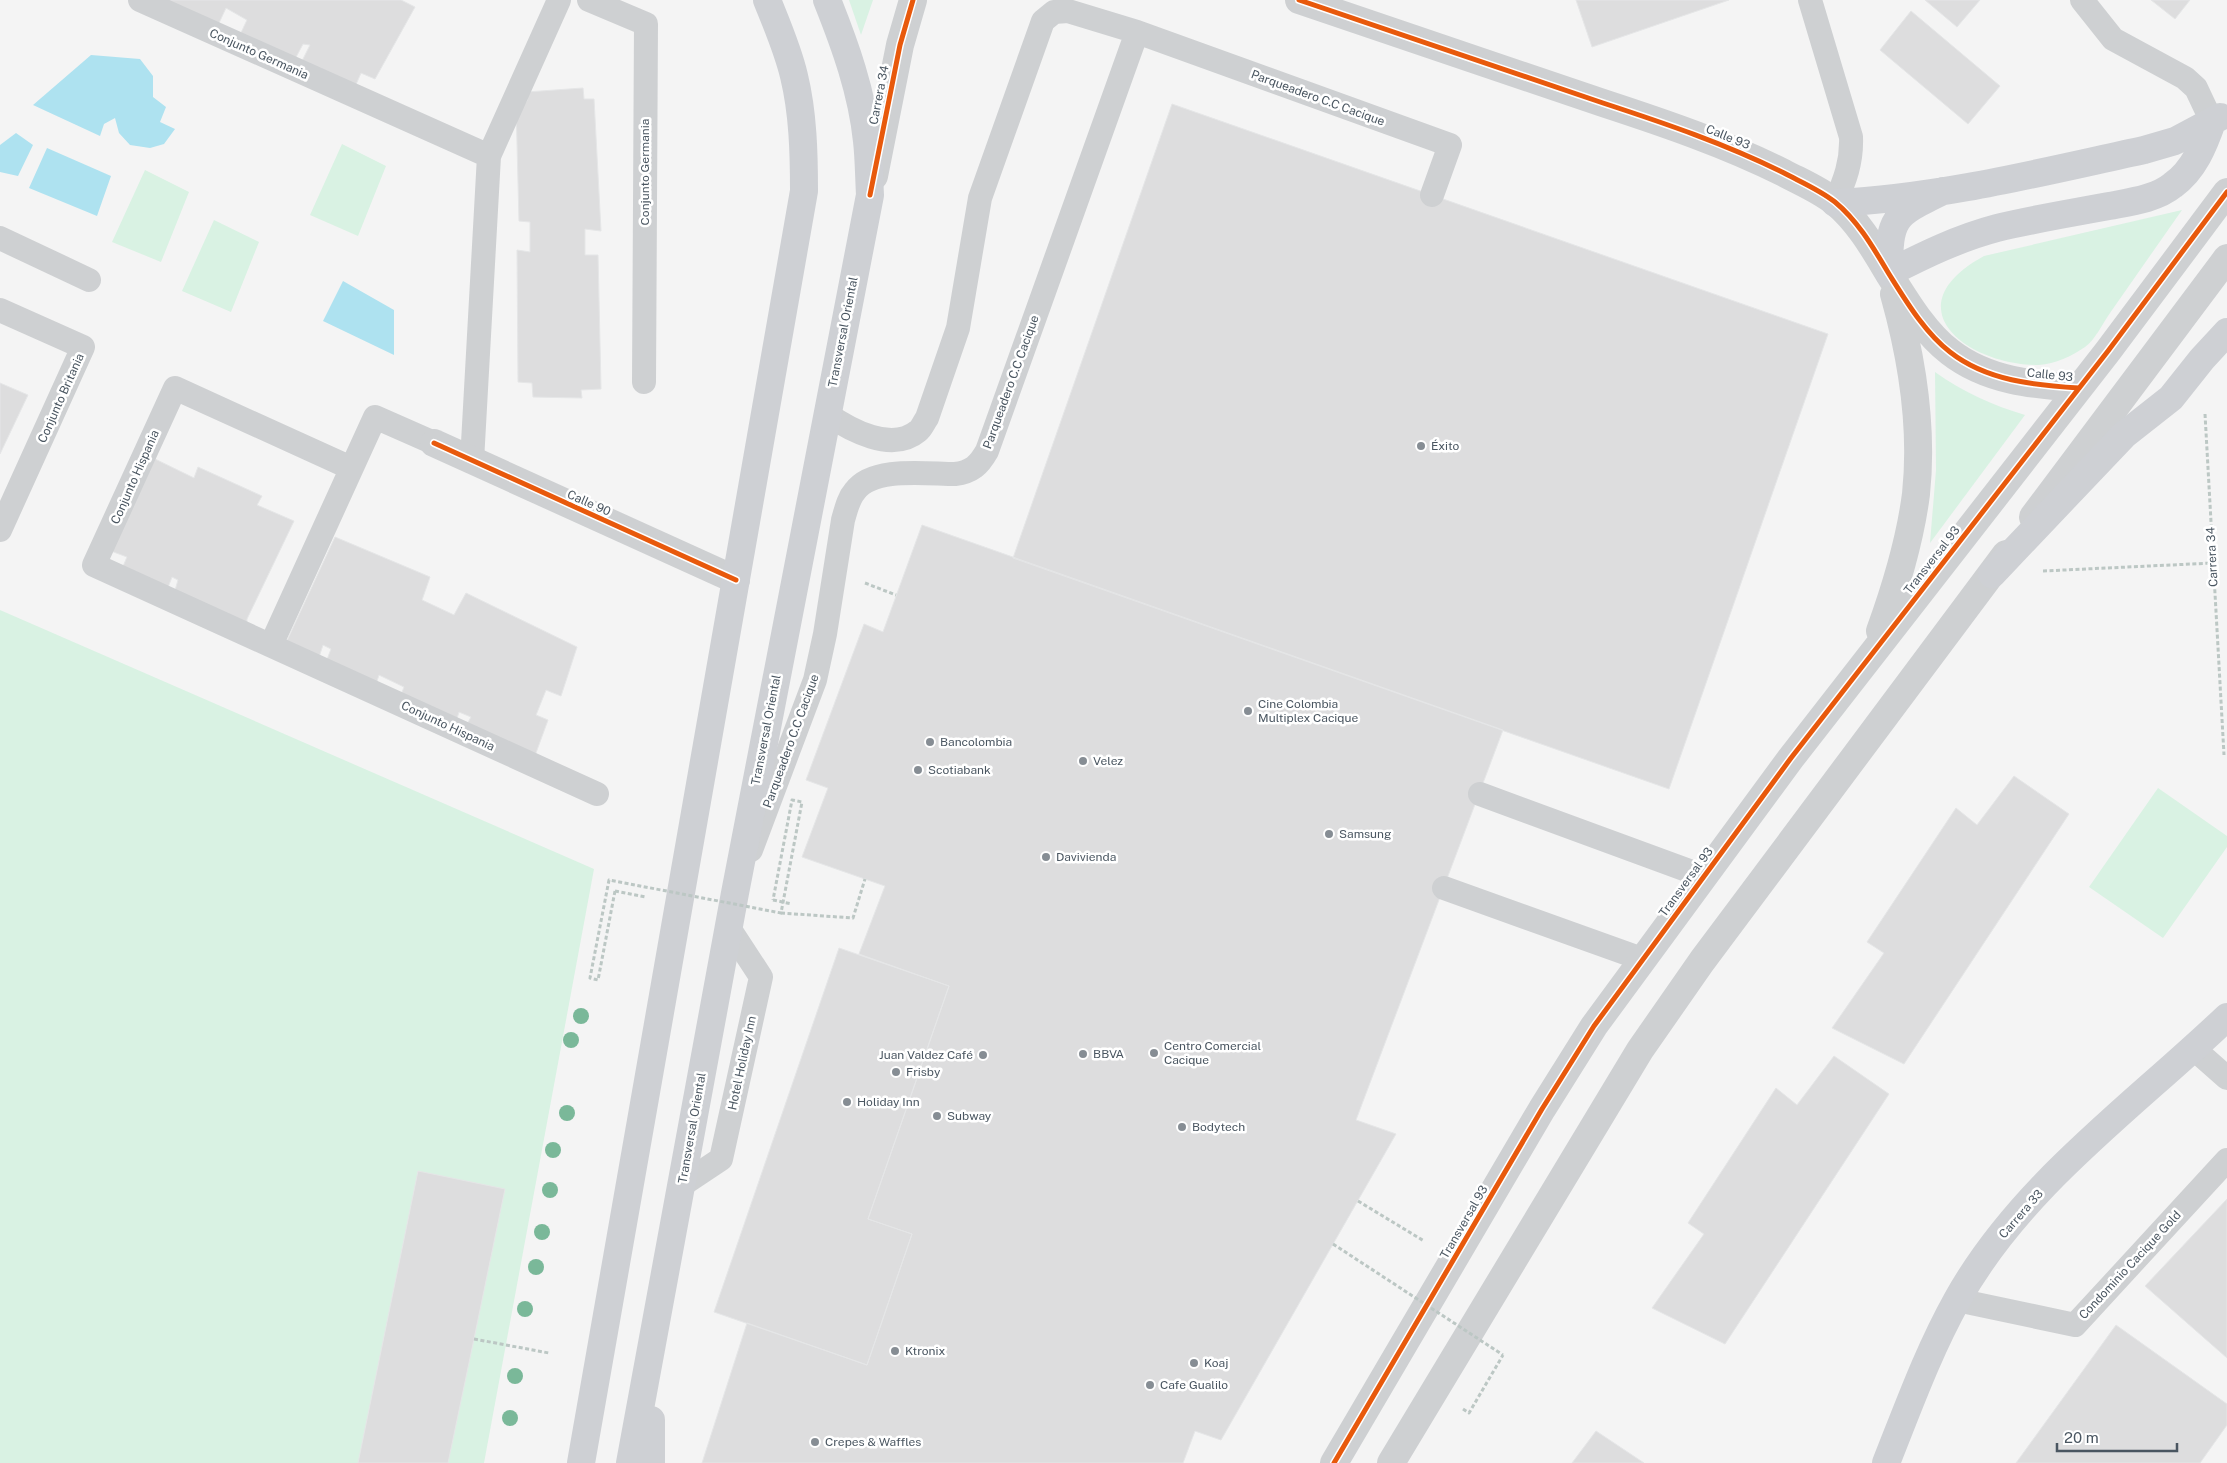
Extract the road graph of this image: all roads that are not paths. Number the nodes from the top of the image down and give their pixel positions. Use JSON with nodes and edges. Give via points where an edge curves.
{"nodes":[{"id":1,"x":140,"y":0,"type":"edge"},
{"id":2,"x":558,"y":0,"type":"edge"},
{"id":3,"x":589,"y":0,"type":"edge"},
{"id":4,"x":766,"y":0,"type":"edge"},
{"id":5,"x":827,"y":0,"type":"edge"},
{"id":6,"x":914,"y":0,"type":"edge"},
{"id":7,"x":1298,"y":0,"type":"edge"},
{"id":8,"x":1810,"y":0,"type":"edge"},
{"id":9,"x":2082,"y":0,"type":"edge"},
{"id":10,"x":1137,"y":32,"type":"junction"},
{"id":11,"x":2220,"y":117,"type":"edge"},
{"id":12,"x":488,"y":156,"type":"junction"},
{"id":13,"x":1943,"y":191,"type":"junction"},
{"id":14,"x":2227,"y":192,"type":"edge"},
{"id":15,"x":870,"y":195,"type":"junction"},
{"id":16,"x":1432,"y":195,"type":"dead end"},
{"id":17,"x":1835,"y":203,"type":"junction"},
{"id":18,"x":0,"y":238,"type":"edge"},
{"id":19,"x":2227,"y":258,"type":"edge"},
{"id":20,"x":1889,"y":273,"type":"junction"},
{"id":21,"x":89,"y":280,"type":"dead end"},
{"id":22,"x":0,"y":310,"type":"edge"},
{"id":23,"x":2227,"y":332,"type":"edge"},
{"id":24,"x":644,"y":382,"type":"dead end"},
{"id":25,"x":2079,"y":388,"type":"junction"},
{"id":26,"x":827,"y":414,"type":"junction"},
{"id":27,"x":434,"y":443,"type":"joint"},
{"id":28,"x":472,"y":461,"type":"junction"},
{"id":29,"x":351,"y":468,"type":"junction"},
{"id":30,"x":0,"y":530,"type":"edge"},
{"id":31,"x":1992,"y":574,"type":"junction"},
{"id":32,"x":736,"y":580,"type":"junction"},
{"id":33,"x":271,"y":645,"type":"junction"},
{"id":34,"x":1872,"y":654,"type":"junction"},
{"id":35,"x":597,"y":794,"type":"dead end"},
{"id":36,"x":1480,"y":794,"type":"dead end"},
{"id":37,"x":1703,"y":876,"type":"junction"},
{"id":38,"x":1444,"y":888,"type":"dead end"},
{"id":39,"x":735,"y":893,"type":"junction"},
{"id":40,"x":729,"y":928,"type":"junction"},
{"id":41,"x":1642,"y":959,"type":"junction"},
{"id":42,"x":2225,"y":1023,"type":"edge"},
{"id":43,"x":2193,"y":1048,"type":"junction"},
{"id":44,"x":2227,"y":1078,"type":"edge"},
{"id":45,"x":2227,"y":1160,"type":"edge"},
{"id":46,"x":682,"y":1185,"type":"junction"},
{"id":47,"x":1957,"y":1300,"type":"junction"},
{"id":48,"x":652,"y":1342,"type":"junction"},
{"id":49,"x":581,"y":1463,"type":"edge"},
{"id":50,"x":630,"y":1463,"type":"edge"},
{"id":51,"x":651,"y":1463,"type":"edge"},
{"id":52,"x":1334,"y":1463,"type":"edge"},
{"id":53,"x":1391,"y":1463,"type":"edge"},
{"id":54,"x":1886,"y":1463,"type":"edge"}],
"edges":[{"from":1,"to":12,"type":"lane","name":"Conjunto Germania"},
{"from":2,"to":12,"type":"lane"},
{"from":3,"to":24,"type":"lane","name":"Conjunto Germania","via":[[646,24]]},
{"from":4,"to":32,"type":"main road","via":[[794,77],[804,154],[804,191]]},
{"from":5,"to":15,"type":"main road","name":"Transversal Oriental","via":[[842,36],[858,91],[867,140]]},
{"from":6,"to":15,"type":"street","name":"Carrera 34","via":[[900,45]]},
{"from":7,"to":17,"type":"street","name":"Calle 93","via":[[1674,127],[1761,162],[1806,184]]},
{"from":8,"to":17,"type":"lane","via":[[1851,137],[1852,155],[1848,172]]},
{"from":9,"to":11,"type":"lane","via":[[2113,39],[2185,78]]},
{"from":10,"to":16,"type":"lane","name":"Parqueadero C.C Cacique","via":[[1450,145]]},
{"from":10,"to":26,"type":"lane","name":"Parqueadero C.C Cacique","via":[[1068,12],[1054,12],[1044,21],[980,198],[958,328],[927,418],[919,430],[908,436],[884,439],[846,427]]},
{"from":10,"to":39,"type":"lane","name":"Parqueadero C.C Cacique","via":[[987,451],[979,465],[955,474],[882,475],[866,481],[855,490],[848,503],[815,680]]},
{"from":11,"to":13,"type":"main road","via":[[2175,141],[2144,150]]},
{"from":11,"to":20,"type":"main road","via":[[2190,168],[2173,186],[2145,199],[1970,236]]},
{"from":12,"to":28,"type":"lane"},
{"from":13,"to":17,"type":"main road","via":[[1880,201]]},
{"from":13,"to":20,"type":"main road","via":[[1905,210],[1892,228]]},
{"from":14,"to":25,"type":"street","name":"Transversal 93"},
{"from":15,"to":26,"type":"main road","name":"Transversal Oriental"},
{"from":17,"to":20,"type":"street","name":"Calle 93","via":[[1865,235]]},
{"from":18,"to":21,"type":"lane"},
{"from":19,"to":31,"type":"street"},
{"from":20,"to":25,"type":"street","name":"Calle 93","via":[[1928,329],[1949,352],[1974,367],[2003,378],[2036,385]]},
{"from":20,"to":34,"type":"street","name":"Calle 93","via":[[1911,368],[1917,451],[1916,494],[1894,591]]},
{"from":22,"to":30,"type":"lane","name":"Conjunto Britania","via":[[83,347]]},
{"from":23,"to":31,"type":"main road","via":[[2171,398],[2124,435]]},
{"from":25,"to":34,"type":"street","name":"Transversal 93"},
{"from":26,"to":39,"type":"main road","name":"Transversal Oriental"},
{"from":27,"to":28,"type":"street","name":"Calle 90"},
{"from":27,"to":29,"type":"lane","via":[[375,417]]},
{"from":28,"to":32,"type":"street","name":"Calle 90"},
{"from":29,"to":33,"type":"lane"},
{"from":29,"to":33,"type":"lane","name":"Conjunto Hispania","via":[[175,388],[102,547],[94,565]]},
{"from":31,"to":53,"type":"street","via":[[1702,961],[1640,1050]]},
{"from":32,"to":49,"type":"main road"},
{"from":33,"to":35,"type":"lane","name":"Conjunto Hispania"},
{"from":34,"to":37,"type":"street","name":"Transversal 93"},
{"from":36,"to":37,"type":"lane"},
{"from":37,"to":41,"type":"street","name":"Transversal 93"},
{"from":38,"to":41,"type":"lane"},
{"from":39,"to":40,"type":"main road","name":"Transversal Oriental"},
{"from":40,"to":46,"type":"main road","name":"Transversal Oriental"},
{"from":40,"to":46,"type":"lane","name":"Hotel Holiday Inn","via":[[761,977],[721,1159]]},
{"from":41,"to":52,"type":"street","name":"Transversal 93","via":[[1594,1026],[1542,1109]]},
{"from":42,"to":43,"type":"main road","name":"Carrera 33"},
{"from":43,"to":44,"type":"lane"},
{"from":43,"to":47,"type":"main road","name":"Carrera 33","via":[[2071,1158],[1984,1258]]},
{"from":45,"to":47,"type":"lane","name":"Condominio Cacique Gold","via":[[2075,1325]]},
{"from":46,"to":48,"type":"main road","name":"Transversal Oriental"},
{"from":47,"to":54,"type":"main road","name":"Carrera 33","via":[[1925,1365]]},
{"from":48,"to":50,"type":"main road","name":"Transversal Oriental"},
{"from":48,"to":51,"type":"main road"}]}
